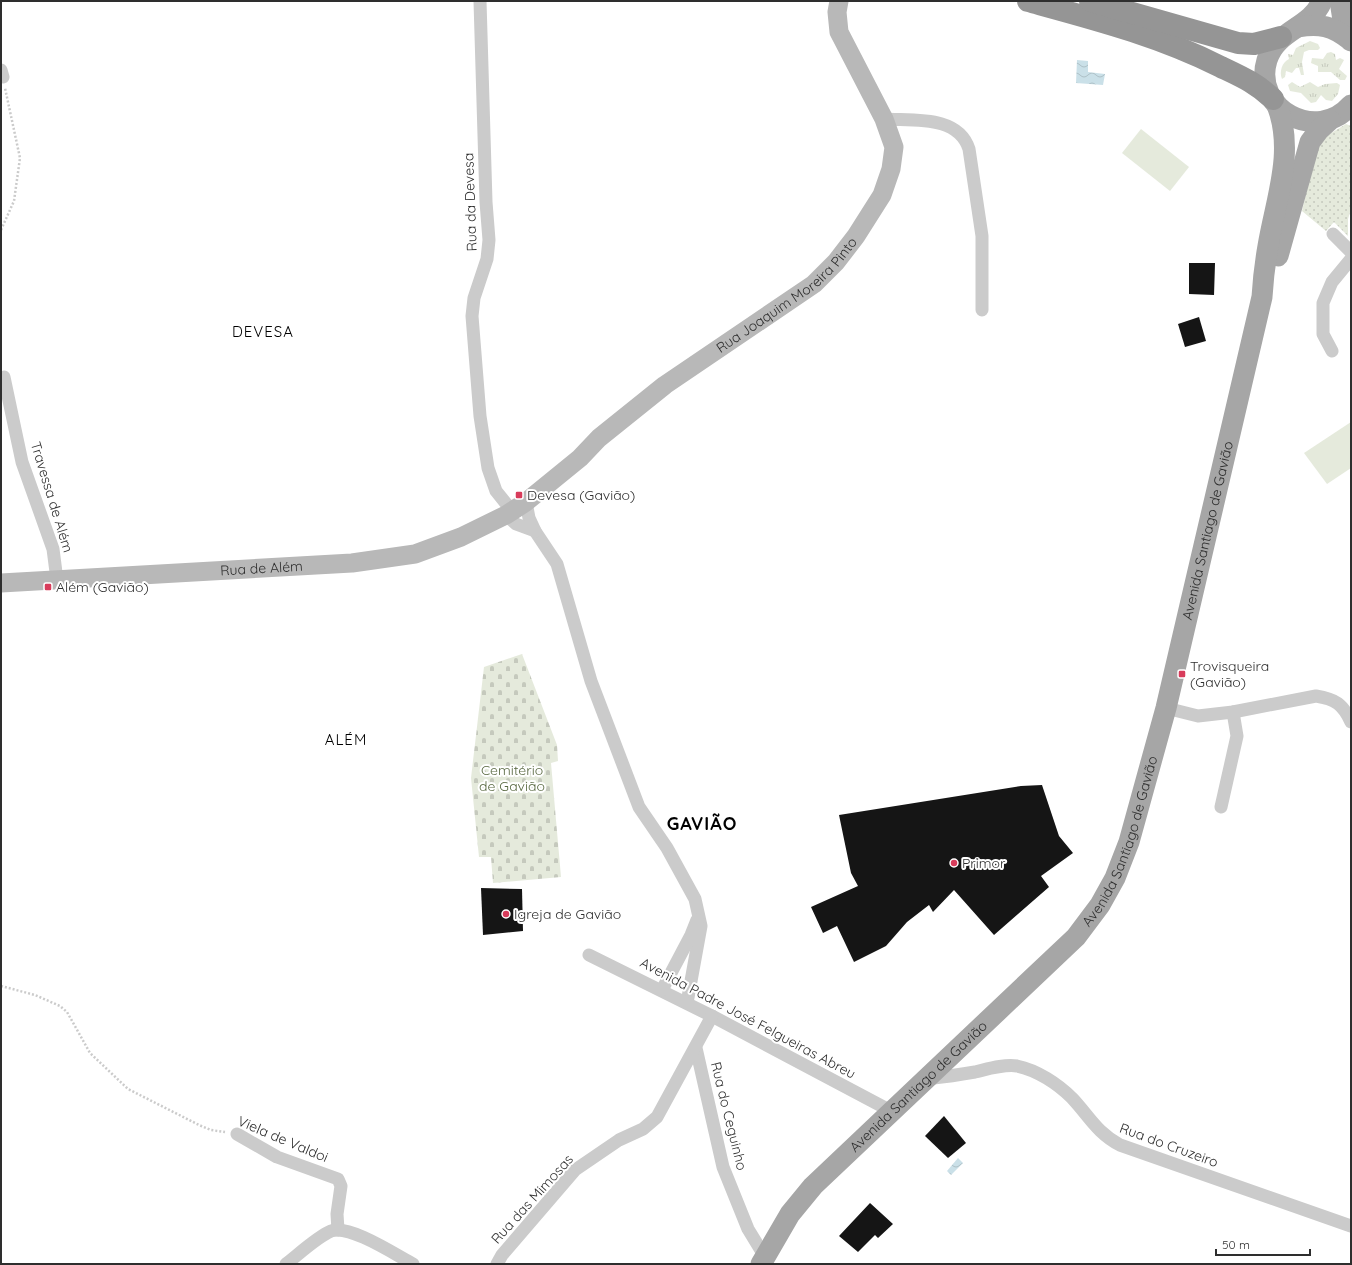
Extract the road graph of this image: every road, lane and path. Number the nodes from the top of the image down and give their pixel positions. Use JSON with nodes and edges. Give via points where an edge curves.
{"nodes":[{"id":1,"x":480,"y":1,"type":"edge"},
{"id":2,"x":839,"y":1,"type":"edge"},
{"id":3,"x":1028,"y":1,"type":"edge"},
{"id":4,"x":1090,"y":1,"type":"edge"},
{"id":5,"x":1322,"y":1,"type":"edge"},
{"id":6,"x":1340,"y":1,"type":"edge"},
{"id":7,"x":1289,"y":32,"type":"junction"},
{"id":8,"x":1350,"y":40,"type":"edge"},
{"id":9,"x":2,"y":73,"type":"edge"},
{"id":10,"x":1275,"y":102,"type":"junction"},
{"id":11,"x":1342,"y":116,"type":"edge"},
{"id":12,"x":884,"y":119,"type":"junction"},
{"id":13,"x":1,"y":230,"type":"edge"},
{"id":14,"x":1333,"y":234,"type":"dead end"},
{"id":15,"x":1351,"y":252,"type":"edge"},
{"id":16,"x":1351,"y":259,"type":"edge"},
{"id":17,"x":1262,"y":297,"type":"junction"},
{"id":18,"x":982,"y":310,"type":"dead end"},
{"id":19,"x":1332,"y":351,"type":"dead end"},
{"id":20,"x":4,"y":377,"type":"dead end"},
{"id":21,"x":515,"y":510,"type":"junction"},
{"id":22,"x":535,"y":531,"type":"junction"},
{"id":23,"x":57,"y":580,"type":"junction"},
{"id":24,"x":1,"y":583,"type":"edge"},
{"id":25,"x":1166,"y":708,"type":"junction"},
{"id":26,"x":1233,"y":712,"type":"junction"},
{"id":27,"x":1351,"y":722,"type":"edge"},
{"id":28,"x":1221,"y":807,"type":"dead end"},
{"id":29,"x":699,"y":910,"type":"junction"},
{"id":30,"x":589,"y":955,"type":"dead end"},
{"id":31,"x":1,"y":986,"type":"edge"},
{"id":32,"x":662,"y":990,"type":"junction"},
{"id":33,"x":687,"y":1003,"type":"junction"},
{"id":34,"x":712,"y":1016,"type":"junction"},
{"id":35,"x":696,"y":1048,"type":"junction"},
{"id":36,"x":926,"y":1079,"type":"junction"},
{"id":37,"x":892,"y":1111,"type":"junction"},
{"id":38,"x":238,"y":1134,"type":"joint"},
{"id":39,"x":1351,"y":1226,"type":"edge"},
{"id":40,"x":338,"y":1230,"type":"junction"},
{"id":41,"x":763,"y":1260,"type":"edge"},
{"id":42,"x":286,"y":1264,"type":"edge"},
{"id":43,"x":413,"y":1264,"type":"edge"},
{"id":44,"x":497,"y":1264,"type":"edge"}],
"edges":[{"from":1,"to":21,"type":"street","name":"Rua da Devesa","via":[[486,202],[490,240],[487,259],[474,298],[472,316],[480,416],[488,468],[496,492]]},
{"from":2,"to":12,"type":"street","name":"Rua Joaquim Moreira Pinto","via":[[839,32]]},
{"from":3,"to":10,"type":"highway","via":[[1153,37],[1259,86]]},
{"from":4,"to":7,"type":"highway","via":[[1238,43],[1254,44]]},
{"from":5,"to":7,"type":"main road","via":[[1313,17]]},
{"from":6,"to":8,"type":"main road","via":[[1344,26]]},
{"from":7,"to":8,"type":"main road","via":[[1311,24],[1339,31]]},
{"from":7,"to":10,"type":"main road","name":"Avenida Santiago de Gavião","via":[[1273,47],[1267,60],[1266,80]]},
{"from":9,"to":13,"type":"path","via":[[20,158],[14,201]]},
{"from":10,"to":11,"type":"main road","via":[[1288,115],[1301,121],[1315,122]]},
{"from":10,"to":17,"type":"main road","name":"Avenida Santiago de Gavião","via":[[1283,120],[1285,151]]},
{"from":11,"to":17,"type":"main road","name":"Avenida Santiago de Gavião","via":[[1319,130],[1310,142],[1280,250]]},
{"from":12,"to":18,"type":"street","via":[[944,124],[960,132],[964,137],[969,149],[982,236]]},
{"from":12,"to":21,"type":"street","name":"Rua Joaquim Moreira Pinto","via":[[894,147],[887,185],[856,236],[836,262],[814,284],[665,385]]},
{"from":14,"to":15,"type":"street"},
{"from":16,"to":19,"type":"street","via":[[1332,282],[1323,303],[1324,334]]},
{"from":17,"to":25,"type":"main road","name":"Avenida Santiago de Gavião"},
{"from":20,"to":23,"type":"street","name":"Travessa de Além","via":[[22,462],[53,548]]},
{"from":21,"to":22,"type":"street","via":[[529,518]]},
{"from":21,"to":22,"type":"street","via":[[516,524]]},
{"from":21,"to":23,"type":"street","name":"Rua de Além","via":[[435,548],[397,558],[352,563]]},
{"from":22,"to":29,"type":"street","via":[[557,564],[590,681],[639,807],[667,848],[696,899]]},
{"from":23,"to":24,"type":"street","name":"Rua de Além"},
{"from":25,"to":26,"type":"street","via":[[1198,716]]},
{"from":25,"to":36,"type":"main road","name":"Avenida Santiago de Gavião","via":[[1123,861],[1100,904],[1076,937]]},
{"from":26,"to":27,"type":"street","via":[[1316,696],[1329,698],[1340,705]]},
{"from":26,"to":28,"type":"street","via":[[1237,736]]},
{"from":29,"to":32,"type":"street","via":[[692,935]]},
{"from":29,"to":33,"type":"street","via":[[700,939]]},
{"from":30,"to":32,"type":"street","name":"Avenida Padre José Felgueiras Abreu"},
{"from":31,"to":38,"type":"path","name":"Viela de Valdoi","via":[[35,995],[60,1006],[67,1012],[90,1053],[128,1089],[211,1130]]},
{"from":32,"to":33,"type":"street","name":"Avenida Padre José Felgueiras Abreu"},
{"from":33,"to":34,"type":"street","name":"Avenida Padre José Felgueiras Abreu"},
{"from":34,"to":35,"type":"street","name":"Rua das Mimosas"},
{"from":34,"to":37,"type":"street","name":"Avenida Padre José Felgueiras Abreu"},
{"from":35,"to":41,"type":"street","name":"Rua do Ceguinho","via":[[723,1167]]},
{"from":35,"to":44,"type":"street","name":"Rua das Mimosas","via":[[657,1117],[643,1129],[620,1140],[576,1170]]},
{"from":36,"to":37,"type":"main road","name":"Avenida Santiago de Gavião"},
{"from":36,"to":39,"type":"street","name":"Rua do Cruzeiro","via":[[1002,1066],[1017,1066],[1060,1086],[1079,1105],[1097,1130],[1120,1145]]},
{"from":37,"to":41,"type":"main road","name":"Avenida Santiago de Gavião","via":[[812,1186],[790,1214]]},
{"from":38,"to":40,"type":"street","name":"Viela de Valdoi","via":[[277,1157],[338,1179],[341,1186],[337,1214]]},
{"from":40,"to":42,"type":"street","via":[[327,1234]]},
{"from":40,"to":43,"type":"street","via":[[352,1232]]}]}
